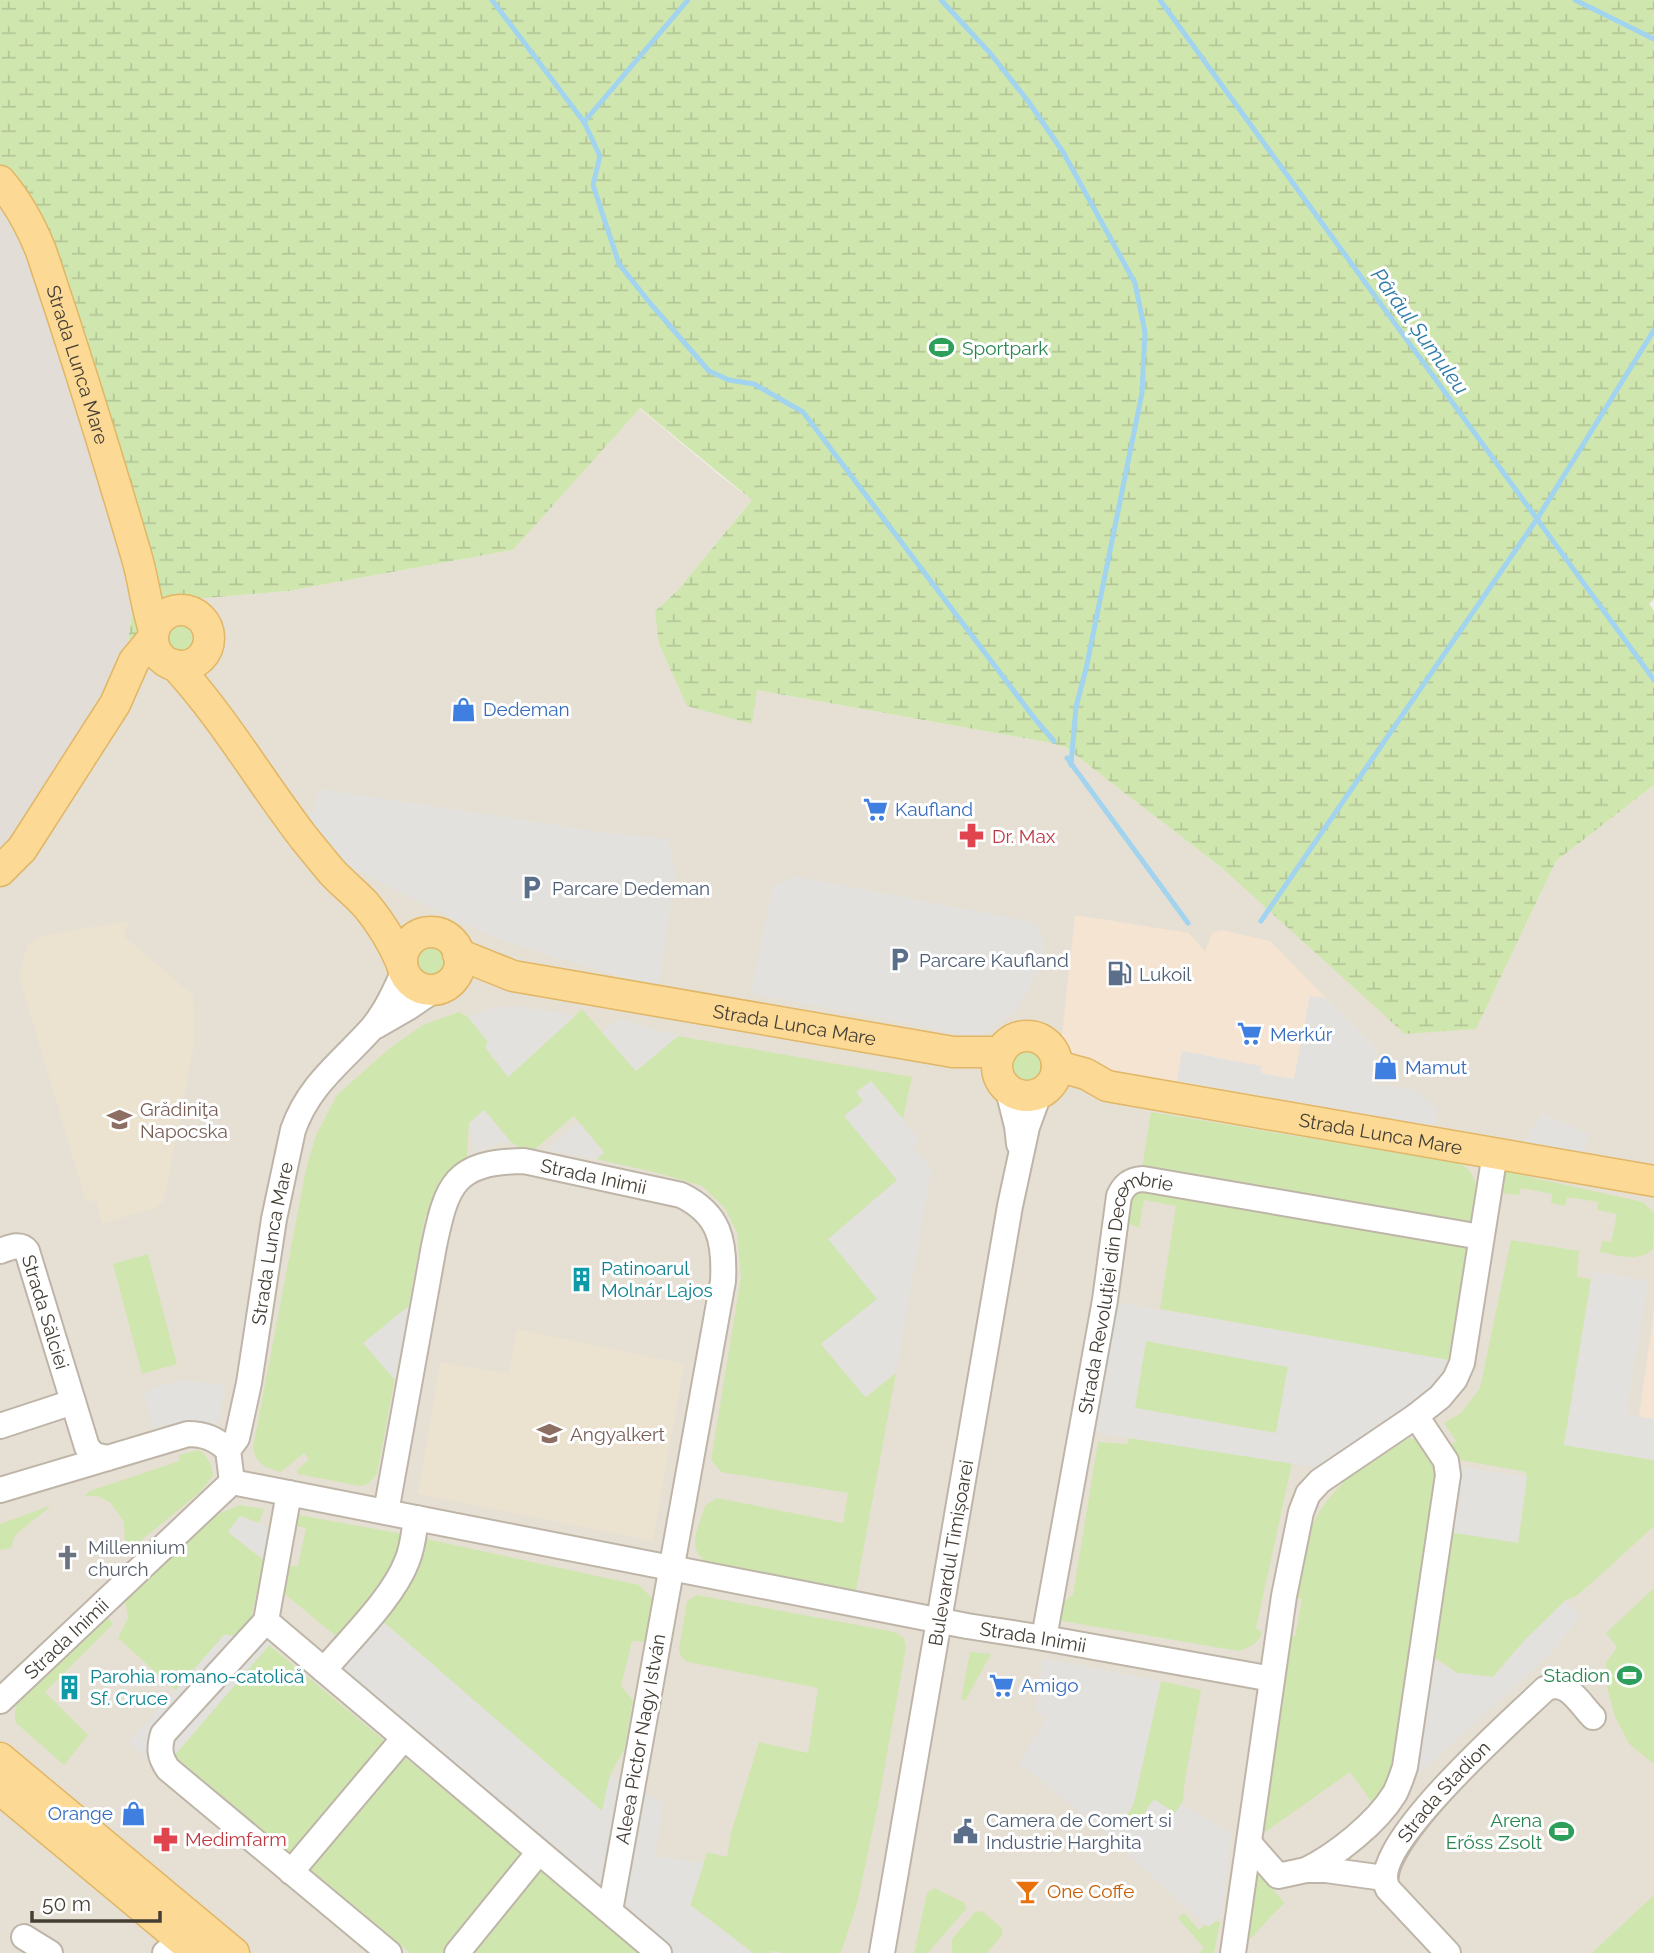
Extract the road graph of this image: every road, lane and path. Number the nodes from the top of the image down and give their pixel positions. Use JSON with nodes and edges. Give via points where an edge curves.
{"nodes":[{"id":1,"x":0,"y":181,"type":"edge"},
{"id":2,"x":137,"y":559,"type":"junction"},
{"id":3,"x":183,"y":610,"type":"junction"},
{"id":4,"x":153,"y":634,"type":"junction"},
{"id":5,"x":205,"y":653,"type":"junction"},
{"id":6,"x":173,"y":664,"type":"junction"},
{"id":7,"x":115,"y":704,"type":"junction"},
{"id":8,"x":218,"y":717,"type":"junction"},
{"id":9,"x":0,"y":871,"type":"edge"},
{"id":10,"x":366,"y":905,"type":"junction"},
{"id":11,"x":427,"y":933,"type":"junction"},
{"id":12,"x":458,"y":954,"type":"junction"},
{"id":13,"x":403,"y":968,"type":"junction"},
{"id":14,"x":513,"y":976,"type":"junction"},
{"id":15,"x":440,"y":988,"type":"junction"},
{"id":16,"x":372,"y":1028,"type":"junction"},
{"id":17,"x":1002,"y":1071,"type":"junction"},
{"id":18,"x":1048,"y":1082,"type":"junction"},
{"id":19,"x":1020,"y":1153,"type":"junction"},
{"id":20,"x":1495,"y":1153,"type":"junction"},
{"id":21,"x":1654,"y":1181,"type":"edge"},
{"id":22,"x":1480,"y":1237,"type":"junction"},
{"id":23,"x":0,"y":1251,"type":"edge"},
{"id":24,"x":73,"y":1402,"type":"junction"},
{"id":25,"x":1416,"y":1416,"type":"junction"},
{"id":26,"x":0,"y":1426,"type":"edge"},
{"id":27,"x":228,"y":1450,"type":"junction"},
{"id":28,"x":107,"y":1458,"type":"junction"},
{"id":29,"x":232,"y":1482,"type":"junction"},
{"id":30,"x":0,"y":1490,"type":"edge"},
{"id":31,"x":289,"y":1493,"type":"junction"},
{"id":32,"x":386,"y":1512,"type":"junction"},
{"id":33,"x":416,"y":1518,"type":"junction"},
{"id":34,"x":671,"y":1567,"type":"junction"},
{"id":35,"x":266,"y":1620,"type":"junction"},
{"id":36,"x":940,"y":1621,"type":"junction"},
{"id":37,"x":1044,"y":1638,"type":"junction"},
{"id":38,"x":324,"y":1670,"type":"junction"},
{"id":39,"x":1272,"y":1679,"type":"junction"},
{"id":40,"x":0,"y":1701,"type":"edge"},
{"id":41,"x":1593,"y":1717,"type":"dead end"},
{"id":42,"x":404,"y":1738,"type":"junction"},
{"id":43,"x":0,"y":1758,"type":"edge"},
{"id":44,"x":0,"y":1789,"type":"edge"},
{"id":45,"x":1249,"y":1843,"type":"junction"},
{"id":46,"x":539,"y":1852,"type":"junction"},
{"id":47,"x":1306,"y":1870,"type":"junction"},
{"id":48,"x":291,"y":1872,"type":"junction"},
{"id":49,"x":1384,"y":1878,"type":"junction"},
{"id":50,"x":610,"y":1911,"type":"junction"},
{"id":51,"x":24,"y":1937,"type":"dead end"},
{"id":52,"x":181,"y":1948,"type":"edge"},
{"id":53,"x":50,"y":1953,"type":"edge"},
{"id":54,"x":234,"y":1953,"type":"edge"},
{"id":55,"x":389,"y":1953,"type":"edge"},
{"id":56,"x":457,"y":1953,"type":"edge"},
{"id":57,"x":659,"y":1953,"type":"edge"},
{"id":58,"x":882,"y":1953,"type":"edge"},
{"id":59,"x":1233,"y":1953,"type":"edge"},
{"id":60,"x":1448,"y":1953,"type":"edge"}],
"edges":[{"from":1,"to":2,"type":"main road","name":"Strada Lunca Mare","via":[[41,251]]},
{"from":2,"to":3,"type":"main road","name":"Strada Lunca Mare"},
{"from":2,"to":4,"type":"main road","name":"Strada Lunca Mare"},
{"from":3,"to":4,"type":"main road","via":[[165,615]]},
{"from":3,"to":5,"type":"main road","via":[[198,616],[206,626]]},
{"from":4,"to":6,"type":"main road","via":[[158,653]]},
{"from":4,"to":7,"type":"main road","via":[[134,661]]},
{"from":5,"to":6,"type":"main road","via":[[185,666]]},
{"from":5,"to":8,"type":"main road"},
{"from":6,"to":7,"type":"main road","via":[[139,683]]},
{"from":6,"to":8,"type":"main road"},
{"from":7,"to":9,"type":"main road","via":[[32,835]]},
{"from":8,"to":10,"type":"main road","via":[[306,840]]},
{"from":10,"to":11,"type":"main road","via":[[395,923]]},
{"from":10,"to":13,"type":"main road","via":[[387,933]]},
{"from":11,"to":12,"type":"main road","via":[[446,937]]},
{"from":11,"to":13,"type":"main road","via":[[408,944]]},
{"from":12,"to":14,"type":"main road","name":"Strada Lunca Mare"},
{"from":12,"to":15,"type":"main road","via":[[458,970],[452,981]]},
{"from":13,"to":15,"type":"main road","via":[[423,989]]},
{"from":13,"to":16,"type":"street","name":"Strada Lunca Mare","via":[[389,1004]]},
{"from":14,"to":15,"type":"main road","name":"Strada Lunca Mare"},
{"from":14,"to":17,"type":"main road","name":"Strada Lunca Mare","via":[[953,1052],[974,1064]]},
{"from":15,"to":16,"type":"street","name":"Strada Lunca Mare"},
{"from":16,"to":27,"type":"street","name":"Strada Lunca Mare","via":[[325,1076],[298,1117],[274,1219],[249,1383],[237,1438]]},
{"from":17,"to":18,"type":"main road","via":[[1023,1096]]},
{"from":17,"to":18,"type":"main road","via":[[1005,1046],[1017,1038],[1032,1037],[1050,1047],[1056,1058]]},
{"from":17,"to":19,"type":"street","name":"Bulevardul Timișoarei"},
{"from":18,"to":19,"type":"street","name":"Bulevardul Timișoarei","via":[[1029,1119]]},
{"from":18,"to":20,"type":"main road","name":"Strada Lunca Mare","via":[[1086,1074],[1107,1086]]},
{"from":19,"to":36,"type":"street","name":"Bulevardul Timișoarei"},
{"from":20,"to":21,"type":"main road","name":"Strada Lunca Mare"},
{"from":20,"to":22,"type":"street"},
{"from":22,"to":25,"type":"street","via":[[1462,1363],[1450,1386]]},
{"from":22,"to":37,"type":"street","name":"Strada Revoluției din Decembrie","via":[[1143,1179],[1126,1185],[1119,1196],[1105,1300]]},
{"from":23,"to":24,"type":"street","name":"Strada Sălciei","via":[[19,1245],[27,1251]]},
{"from":24,"to":26,"type":"street"},
{"from":24,"to":28,"type":"street","name":"Strada Sălciei","via":[[90,1451]]},
{"from":25,"to":39,"type":"street","via":[[1320,1481],[1306,1499]]},
{"from":25,"to":47,"type":"street","via":[[1446,1461],[1448,1475],[1405,1767],[1383,1809],[1339,1849]]},
{"from":27,"to":28,"type":"street","via":[[207,1436],[188,1434]]},
{"from":27,"to":29,"type":"street","name":"Strada Lunca Mare"},
{"from":28,"to":30,"type":"street"},
{"from":29,"to":31,"type":"street","name":"Strada Inimii"},
{"from":29,"to":40,"type":"street","name":"Strada Inimii"},
{"from":31,"to":32,"type":"street","name":"Strada Inimii"},
{"from":31,"to":35,"type":"street"},
{"from":32,"to":33,"type":"street","name":"Strada Inimii"},
{"from":32,"to":34,"type":"street","name":"Strada Inimii","via":[[442,1206],[450,1189],[469,1171],[524,1161],[681,1195],[708,1214],[719,1233],[723,1281]]},
{"from":33,"to":34,"type":"street","name":"Strada Inimii"},
{"from":33,"to":38,"type":"street","via":[[407,1561],[395,1583]]},
{"from":34,"to":36,"type":"street","name":"Strada Inimii"},
{"from":34,"to":50,"type":"street","name":"Aleea Pictor Nagy István"},
{"from":35,"to":38,"type":"street"},
{"from":35,"to":48,"type":"street","via":[[163,1734],[161,1759]]},
{"from":36,"to":37,"type":"street","name":"Strada Inimii"},
{"from":36,"to":58,"type":"street","name":"Bulevardul Timișoarei"},
{"from":37,"to":39,"type":"street","name":"Strada Inimii"},
{"from":38,"to":42,"type":"street"},
{"from":39,"to":45,"type":"street"},
{"from":41,"to":49,"type":"street","name":"Strada Stadion","via":[[1563,1686],[1545,1689],[1432,1800],[1407,1833]]},
{"from":42,"to":46,"type":"street"},
{"from":42,"to":48,"type":"street"},
{"from":43,"to":54,"type":"main road"},
{"from":44,"to":52,"type":"main road"},
{"from":45,"to":47,"type":"street","via":[[1278,1875]]},
{"from":45,"to":59,"type":"street"},
{"from":46,"to":50,"type":"street"},
{"from":46,"to":56,"type":"street"},
{"from":47,"to":49,"type":"street"},
{"from":48,"to":55,"type":"street"},
{"from":49,"to":60,"type":"street","via":[[1388,1889]]},
{"from":50,"to":57,"type":"street"},
{"from":51,"to":53,"type":"street"}]}
